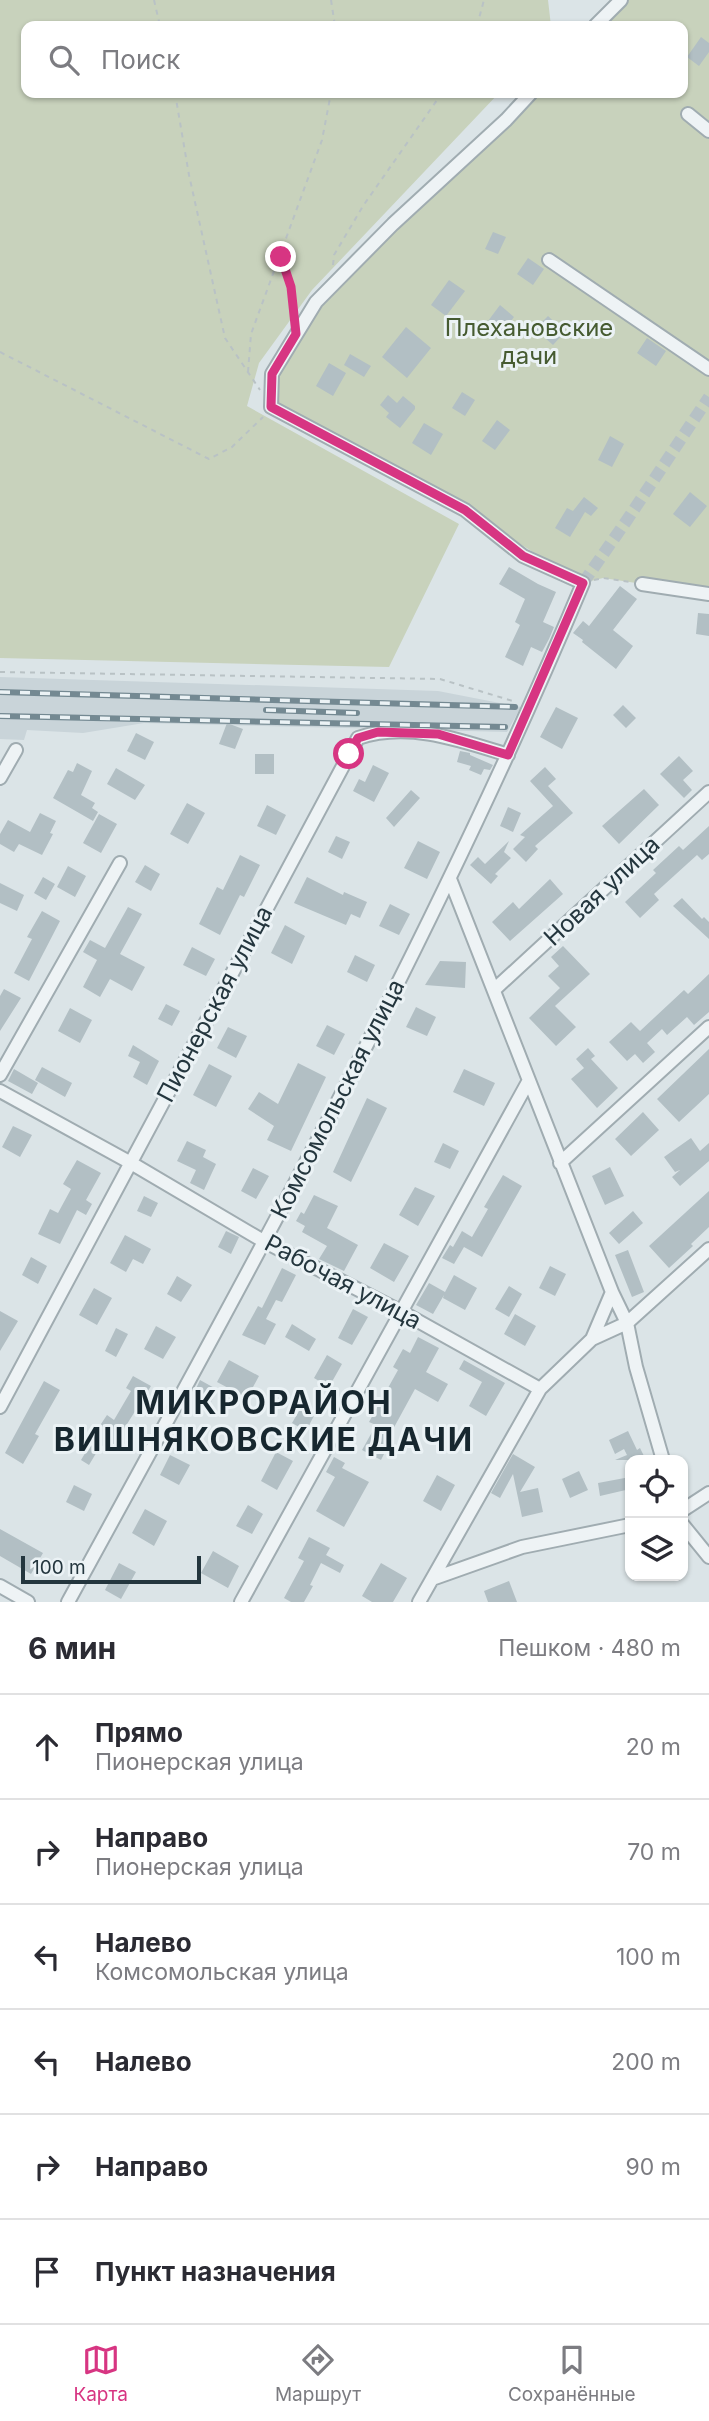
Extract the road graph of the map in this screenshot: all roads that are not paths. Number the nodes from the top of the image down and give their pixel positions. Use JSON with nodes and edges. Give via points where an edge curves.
{"nodes":[{"id":1,"x":621,"y":0,"type":"edge"},
{"id":2,"x":600,"y":21,"type":"edge"},
{"id":3,"x":526,"y":98,"type":"edge"},
{"id":4,"x":688,"y":114,"type":"dead end"},
{"id":5,"x":709,"y":131,"type":"edge"},
{"id":6,"x":550,"y":260,"type":"dead end"},
{"id":7,"x":709,"y":369,"type":"edge"},
{"id":8,"x":642,"y":584,"type":"road end"},
{"id":9,"x":709,"y":594,"type":"edge"},
{"id":10,"x":16,"y":750,"type":"dead end"},
{"id":11,"x":508,"y":755,"type":"junction"},
{"id":12,"x":0,"y":778,"type":"edge"},
{"id":13,"x":709,"y":792,"type":"edge"},
{"id":14,"x":120,"y":863,"type":"dead end"},
{"id":15,"x":450,"y":879,"type":"junction"},
{"id":16,"x":495,"y":989,"type":"junction"},
{"id":17,"x":709,"y":1027,"type":"edge"},
{"id":18,"x":0,"y":1075,"type":"edge"},
{"id":19,"x":528,"y":1082,"type":"junction"},
{"id":20,"x":0,"y":1091,"type":"edge"},
{"id":21,"x":131,"y":1163,"type":"junction"},
{"id":22,"x":560,"y":1163,"type":"junction"},
{"id":23,"x":265,"y":1242,"type":"junction"},
{"id":24,"x":709,"y":1249,"type":"edge"},
{"id":25,"x":612,"y":1292,"type":"junction"},
{"id":26,"x":400,"y":1311,"type":"junction"},
{"id":27,"x":627,"y":1324,"type":"junction"},
{"id":28,"x":592,"y":1339,"type":"junction"},
{"id":29,"x":540,"y":1389,"type":"junction"},
{"id":30,"x":0,"y":1407,"type":"edge"},
{"id":31,"x":662,"y":1455,"type":"edge"},
{"id":32,"x":709,"y":1493,"type":"edge"},
{"id":33,"x":688,"y":1507,"type":"edge"},
{"id":34,"x":625,"y":1526,"type":"edge"},
{"id":35,"x":688,"y":1531,"type":"edge"},
{"id":36,"x":709,"y":1557,"type":"edge"},
{"id":37,"x":432,"y":1579,"type":"junction"},
{"id":38,"x":0,"y":1586,"type":"edge"},
{"id":39,"x":28,"y":1602,"type":"edge"},
{"id":40,"x":68,"y":1602,"type":"edge"},
{"id":41,"x":242,"y":1602,"type":"edge"},
{"id":42,"x":419,"y":1602,"type":"edge"}],
"edges":[{"from":1,"to":2,"type":"street"},
{"from":3,"to":11,"type":"street","name":"Комсомольская улица","via":[[316,302],[272,374],[271,407],[465,510],[523,556],[583,583]]},
{"from":4,"to":5,"type":"street"},
{"from":6,"to":7,"type":"street"},
{"from":8,"to":9,"type":"street"},
{"from":10,"to":12,"type":"street"},
{"from":11,"to":15,"type":"street","name":"Комсомольская улица"},
{"from":11,"to":21,"type":"street","name":"Пионерская улица","via":[[438,734],[378,732],[358,738]]},
{"from":13,"to":16,"type":"street","name":"Новая улица"},
{"from":14,"to":18,"type":"street"},
{"from":15,"to":16,"type":"street"},
{"from":15,"to":23,"type":"street","name":"Комсомольская улица"},
{"from":16,"to":19,"type":"street"},
{"from":17,"to":22,"type":"street"},
{"from":19,"to":22,"type":"street"},
{"from":19,"to":26,"type":"street"},
{"from":20,"to":21,"type":"street","name":"Рабочая улица"},
{"from":21,"to":23,"type":"street","name":"Рабочая улица"},
{"from":21,"to":30,"type":"street","name":"Пионерская улица"},
{"from":22,"to":25,"type":"street"},
{"from":23,"to":26,"type":"street","name":"Рабочая улица"},
{"from":23,"to":40,"type":"street","name":"Комсомольская улица"},
{"from":24,"to":27,"type":"street"},
{"from":25,"to":27,"type":"street"},
{"from":25,"to":28,"type":"street"},
{"from":26,"to":29,"type":"street","name":"Рабочая улица"},
{"from":26,"to":41,"type":"street"},
{"from":27,"to":28,"type":"street"},
{"from":27,"to":31,"type":"street"},
{"from":28,"to":29,"type":"street"},
{"from":29,"to":37,"type":"street"},
{"from":32,"to":33,"type":"street"},
{"from":34,"to":37,"type":"street","via":[[522,1547]]},
{"from":35,"to":36,"type":"street"},
{"from":37,"to":42,"type":"street"},
{"from":38,"to":39,"type":"street"}]}
